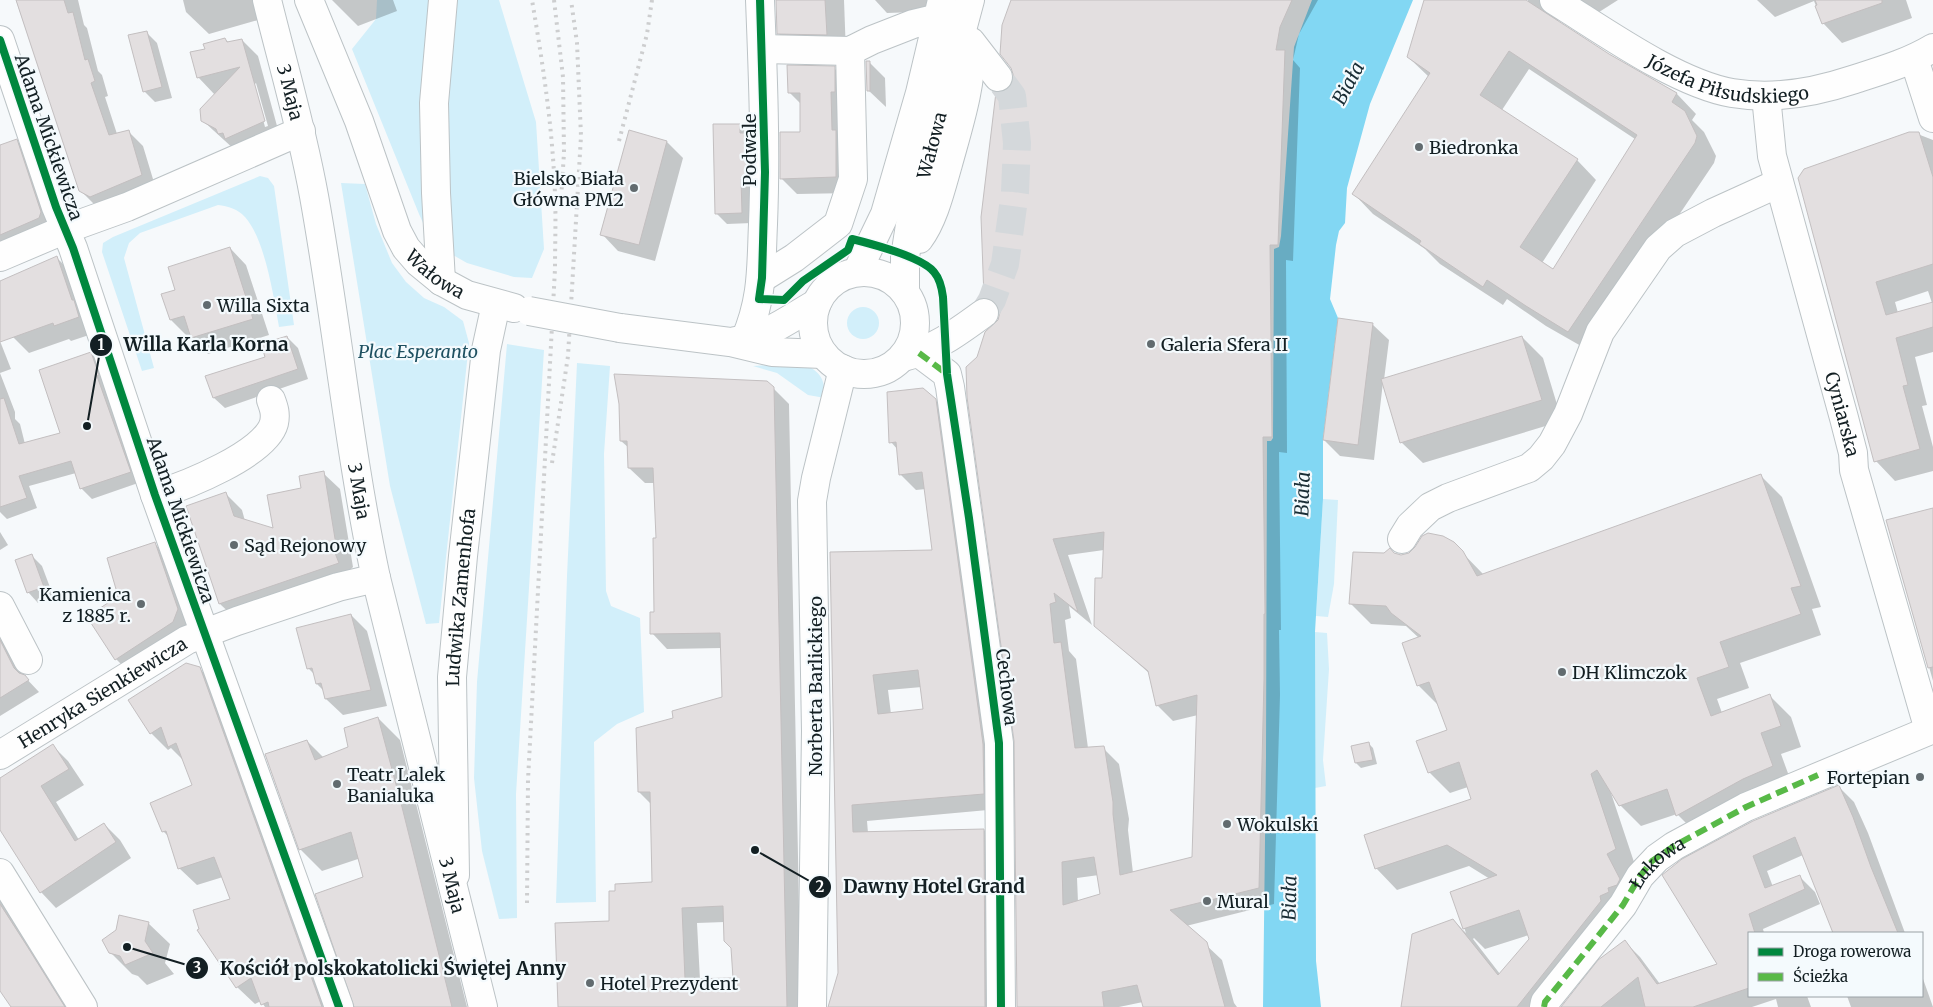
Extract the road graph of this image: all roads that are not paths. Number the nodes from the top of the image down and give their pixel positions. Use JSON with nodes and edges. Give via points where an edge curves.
{"nodes":[{"id":1,"x":267,"y":0,"type":"edge"},
{"id":2,"x":309,"y":0,"type":"edge"},
{"id":3,"x":443,"y":0,"type":"edge"},
{"id":4,"x":760,"y":0,"type":"edge"},
{"id":5,"x":970,"y":0,"type":"edge"},
{"id":6,"x":1554,"y":0,"type":"edge"},
{"id":7,"x":954,"y":22,"type":"edge"},
{"id":8,"x":0,"y":40,"type":"edge"},
{"id":9,"x":762,"y":49,"type":"junction"},
{"id":10,"x":850,"y":51,"type":"junction"},
{"id":11,"x":1927,"y":55,"type":"edge"},
{"id":12,"x":998,"y":76,"type":"tunnel mouth"},
{"id":13,"x":1766,"y":96,"type":"junction"},
{"id":14,"x":1933,"y":118,"type":"edge"},
{"id":15,"x":301,"y":131,"type":"junction"},
{"id":16,"x":1779,"y":183,"type":"junction"},
{"id":17,"x":66,"y":229,"type":"junction"},
{"id":18,"x":0,"y":257,"type":"edge"},
{"id":19,"x":857,"y":272,"type":"junction"},
{"id":20,"x":762,"y":278,"type":"junction"},
{"id":21,"x":441,"y":281,"type":"junction"},
{"id":22,"x":909,"y":300,"type":"junction"},
{"id":23,"x":817,"y":303,"type":"junction"},
{"id":24,"x":496,"y":304,"type":"junction"},
{"id":25,"x":984,"y":314,"type":"tunnel mouth"},
{"id":26,"x":959,"y":331,"type":"junction"},
{"id":27,"x":737,"y":341,"type":"junction"},
{"id":28,"x":910,"y":355,"type":"junction"},
{"id":29,"x":833,"y":362,"type":"junction"},
{"id":30,"x":272,"y":400,"type":"dead end"},
{"id":31,"x":155,"y":496,"type":"junction"},
{"id":32,"x":1402,"y":539,"type":"dead end"},
{"id":33,"x":376,"y":578,"type":"junction"},
{"id":34,"x":0,"y":606,"type":"edge"},
{"id":35,"x":204,"y":633,"type":"junction"},
{"id":36,"x":28,"y":660,"type":"dead end"},
{"id":37,"x":1931,"y":730,"type":"edge"},
{"id":38,"x":0,"y":755,"type":"edge"},
{"id":39,"x":0,"y":873,"type":"edge"},
{"id":40,"x":456,"y":894,"type":"junction"},
{"id":41,"x":83,"y":1007,"type":"edge"},
{"id":42,"x":339,"y":1007,"type":"edge"},
{"id":43,"x":483,"y":1007,"type":"edge"},
{"id":44,"x":812,"y":1007,"type":"edge"},
{"id":45,"x":1001,"y":1007,"type":"edge"},
{"id":46,"x":1544,"y":1007,"type":"edge"}],
"edges":[{"from":1,"to":15,"type":"street","name":"3 Maja"},
{"from":2,"to":21,"type":"street","name":"Wałowa","via":[[398,231],[418,263]]},
{"from":3,"to":21,"type":"street","via":[[434,103]]},
{"from":4,"to":9,"type":"street","name":"Podwale"},
{"from":5,"to":7,"type":"street","name":"Wałowa"},
{"from":6,"to":13,"type":"street","name":"Józefa Piłsudskiego","via":[[1692,81],[1732,93]]},
{"from":7,"to":10,"type":"street","via":[[913,24]]},
{"from":7,"to":12,"type":"street"},
{"from":7,"to":19,"type":"street","name":"Wałowa","via":[[920,93],[885,214]]},
{"from":7,"to":22,"type":"street","name":"Wałowa","via":[[910,225],[905,257]]},
{"from":8,"to":17,"type":"street","name":"Adama Mickiewicza"},
{"from":9,"to":10,"type":"street"},
{"from":9,"to":20,"type":"street","name":"Podwale","via":[[765,172]]},
{"from":10,"to":20,"type":"street","via":[[853,179],[838,224]]},
{"from":11,"to":13,"type":"street","name":"Józefa Piłsudskiego","via":[[1827,88]]},
{"from":11,"to":14,"type":"street"},
{"from":13,"to":16,"type":"street","name":"Cyniarska","via":[[1772,156]]},
{"from":15,"to":17,"type":"street","via":[[126,207]]},
{"from":15,"to":33,"type":"street","name":"3 Maja"},
{"from":16,"to":32,"type":"street","via":[[1675,233],[1658,248],[1600,332],[1560,430],[1541,458],[1529,468],[1430,507],[1410,526]]},
{"from":16,"to":37,"type":"street","name":"Cyniarska","via":[[1844,418],[1854,470]]},
{"from":17,"to":18,"type":"street"},
{"from":17,"to":31,"type":"street","name":"Adama Mickiewicza"},
{"from":19,"to":22,"type":"street","via":[[875,273],[892,280]]},
{"from":19,"to":23,"type":"street","via":[[826,288]]},
{"from":20,"to":27,"type":"street","name":"Podwale","via":[[753,322]]},
{"from":21,"to":24,"type":"street","name":"Wałowa","via":[[467,295]]},
{"from":22,"to":26,"type":"street","via":[[928,320]]},
{"from":22,"to":28,"type":"street","via":[[915,325]]},
{"from":23,"to":27,"type":"street","via":[[782,324]]},
{"from":23,"to":29,"type":"street","via":[[813,320],[815,338]]},
{"from":24,"to":27,"type":"street","name":"Wałowa","bridge":true,"via":[[620,328]]},
{"from":24,"to":40,"type":"street","name":"Ludwika Zamenhofa","via":[[486,350],[452,678]]},
{"from":25,"to":26,"type":"street"},
{"from":26,"to":28,"type":"street","via":[[945,341]]},
{"from":27,"to":29,"type":"street","name":"Wałowa","via":[[772,352]]},
{"from":28,"to":29,"type":"street","via":[[874,373],[858,373]]},
{"from":28,"to":45,"type":"street","name":"Cechowa","via":[[946,374],[950,387],[998,743]]},
{"from":29,"to":44,"type":"street","name":"Norberta Barlickiego","via":[[812,501],[816,750]]},
{"from":30,"to":31,"type":"street","via":[[276,415],[274,424],[259,445],[223,467]]},
{"from":31,"to":35,"type":"street","name":"Adama Mickiewicza"},
{"from":33,"to":35,"type":"street","name":"Henryka Sienkiewicza","via":[[338,587]]},
{"from":33,"to":40,"type":"street","name":"3 Maja"},
{"from":34,"to":36,"type":"street"},
{"from":35,"to":38,"type":"street","name":"Henryka Sienkiewicza","via":[[187,640]]},
{"from":35,"to":42,"type":"street","name":"Adama Mickiewicza"},
{"from":37,"to":46,"type":"street","name":"Łukowa","via":[[1746,806],[1652,861],[1623,905]]},
{"from":39,"to":41,"type":"street"},
{"from":40,"to":43,"type":"street","name":"3 Maja"}]}
